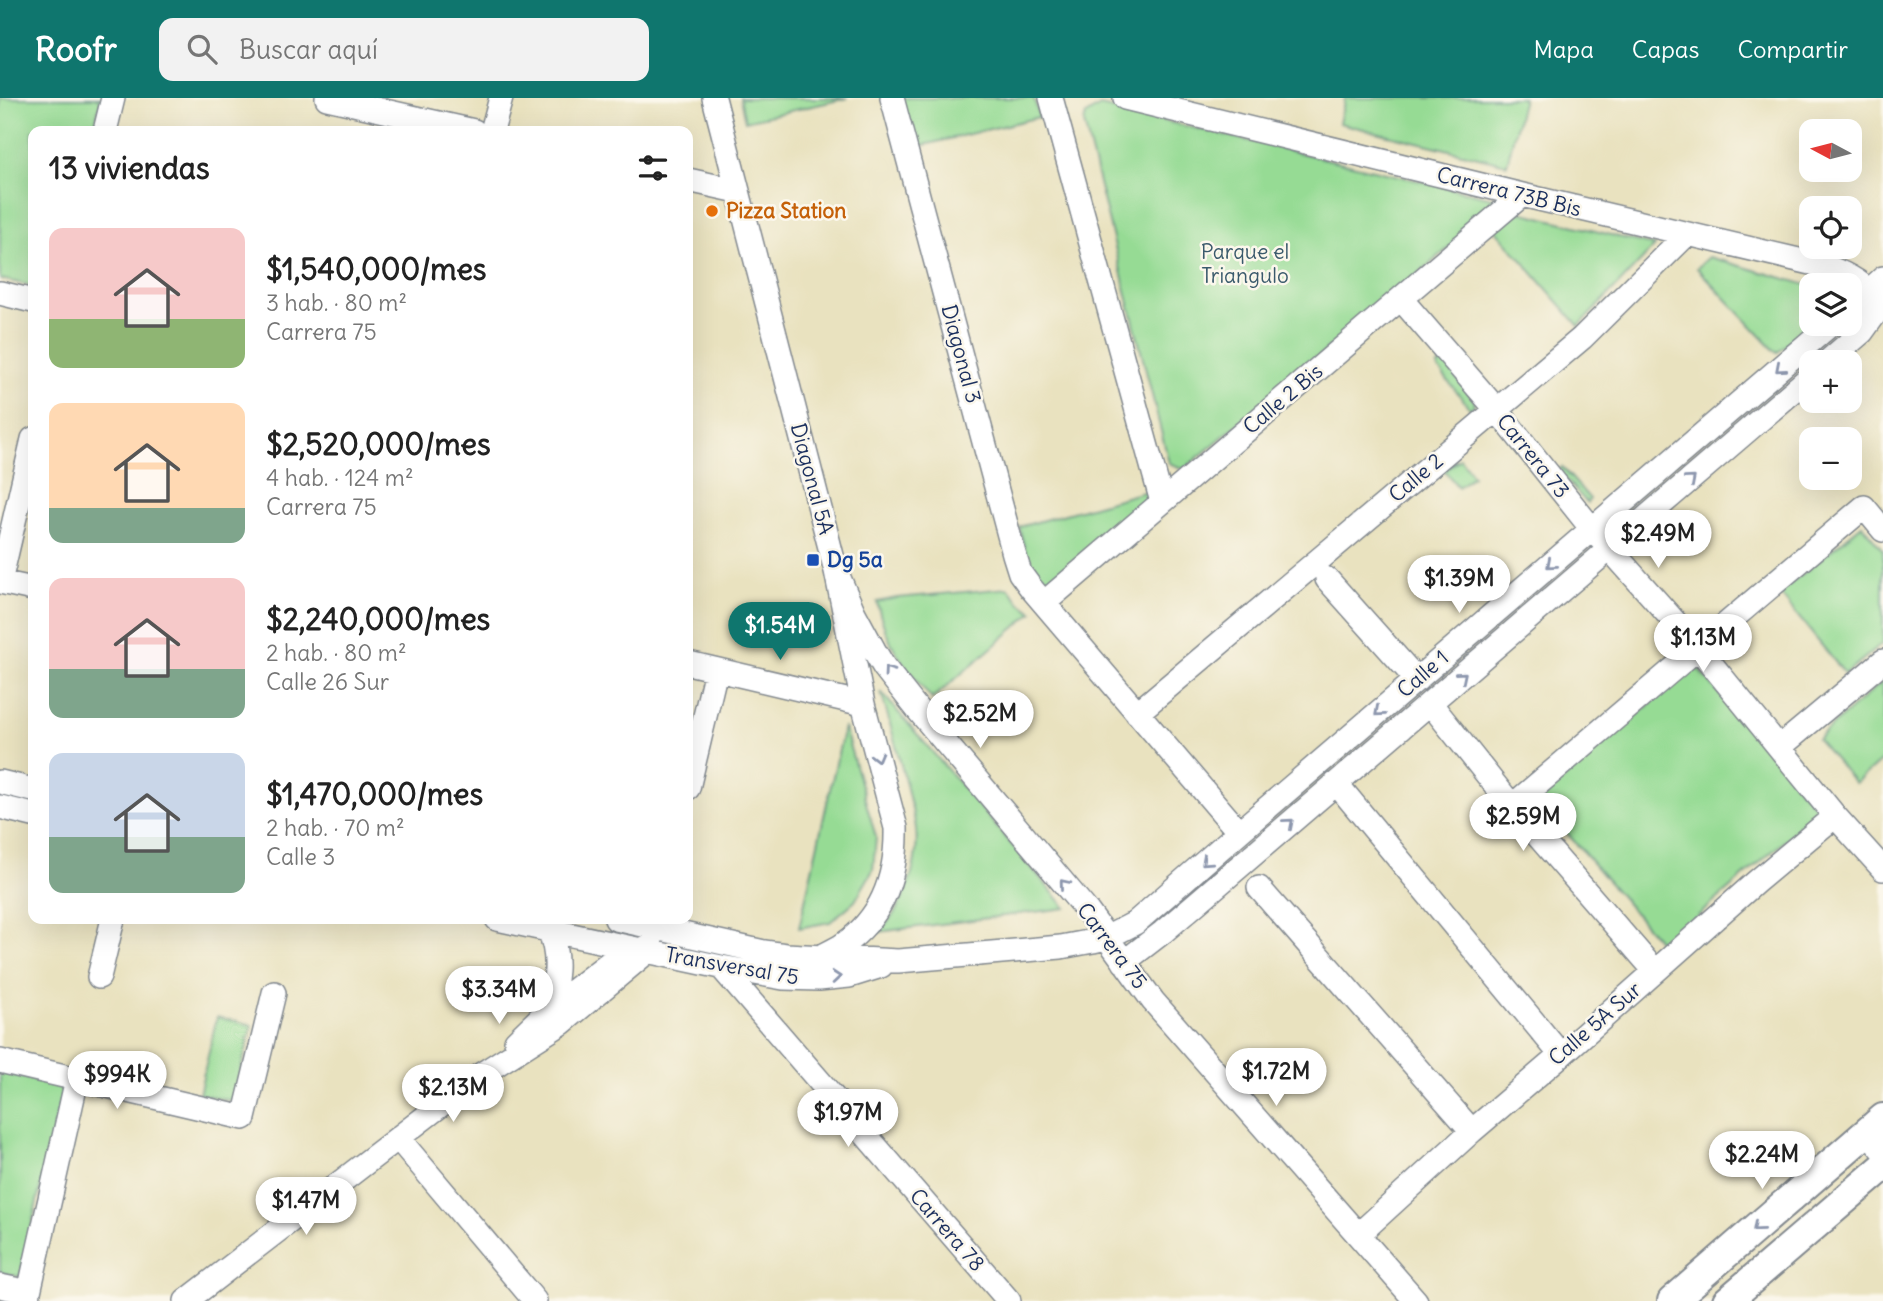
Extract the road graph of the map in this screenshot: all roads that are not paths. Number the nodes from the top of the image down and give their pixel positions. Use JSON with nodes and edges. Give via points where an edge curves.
{"nodes":[{"id":1,"x":113,"y":98,"type":"edge"},
{"id":2,"x":327,"y":98,"type":"edge"},
{"id":3,"x":501,"y":98,"type":"edge"},
{"id":4,"x":714,"y":98,"type":"edge"},
{"id":5,"x":892,"y":98,"type":"edge"},
{"id":6,"x":1052,"y":98,"type":"edge"},
{"id":7,"x":1125,"y":98,"type":"edge"},
{"id":8,"x":387,"y":122,"type":"edge"},
{"id":9,"x":106,"y":126,"type":"edge"},
{"id":10,"x":426,"y":126,"type":"edge"},
{"id":11,"x":493,"y":126,"type":"edge"},
{"id":12,"x":693,"y":181,"type":"edge"},
{"id":13,"x":738,"y":191,"type":"junction"},
{"id":14,"x":1522,"y":195,"type":"junction"},
{"id":15,"x":1686,"y":235,"type":"junction"},
{"id":16,"x":0,"y":293,"type":"edge"},
{"id":17,"x":1880,"y":296,"type":"edge"},
{"id":18,"x":1401,"y":299,"type":"junction"},
{"id":19,"x":28,"y":300,"type":"edge"},
{"id":20,"x":1862,"y":303,"type":"edge"},
{"id":21,"x":1817,"y":336,"type":"edge"},
{"id":22,"x":1841,"y":350,"type":"edge"},
{"id":23,"x":1799,"y":386,"type":"edge"},
{"id":24,"x":1497,"y":410,"type":"junction"},
{"id":25,"x":28,"y":461,"type":"edge"},
{"id":26,"x":1162,"y":502,"type":"junction"},
{"id":27,"x":1592,"y":529,"type":"junction"},
{"id":28,"x":1883,"y":530,"type":"edge"},
{"id":29,"x":1611,"y":549,"type":"junction"},
{"id":30,"x":836,"y":571,"type":"junction"},
{"id":31,"x":1327,"y":579,"type":"dead end"},
{"id":32,"x":0,"y":582,"type":"edge"},
{"id":33,"x":28,"y":588,"type":"edge"},
{"id":34,"x":1044,"y":603,"type":"junction"},
{"id":35,"x":1699,"y":649,"type":"junction"},
{"id":36,"x":1883,"y":662,"type":"edge"},
{"id":37,"x":693,"y":664,"type":"edge"},
{"id":38,"x":716,"y":670,"type":"junction"},
{"id":39,"x":1417,"y":680,"type":"junction"},
{"id":40,"x":1430,"y":703,"type":"junction"},
{"id":41,"x":863,"y":704,"type":"junction"},
{"id":42,"x":1138,"y":713,"type":"junction"},
{"id":43,"x":1344,"y":742,"type":"junction"},
{"id":44,"x":1780,"y":747,"type":"junction"},
{"id":45,"x":1362,"y":761,"type":"junction"},
{"id":46,"x":693,"y":767,"type":"edge"},
{"id":47,"x":0,"y":782,"type":"edge"},
{"id":48,"x":1336,"y":783,"type":"junction"},
{"id":49,"x":28,"y":789,"type":"edge"},
{"id":50,"x":1512,"y":806,"type":"junction"},
{"id":51,"x":0,"y":807,"type":"edge"},
{"id":52,"x":28,"y":814,"type":"edge"},
{"id":53,"x":1835,"y":816,"type":"junction"},
{"id":54,"x":1239,"y":832,"type":"junction"},
{"id":55,"x":1883,"y":869,"type":"edge"},
{"id":56,"x":1259,"y":888,"type":"dead end"},
{"id":57,"x":112,"y":924,"type":"edge"},
{"id":58,"x":521,"y":924,"type":"edge"},
{"id":59,"x":654,"y":924,"type":"edge"},
{"id":60,"x":659,"y":924,"type":"edge"},
{"id":61,"x":550,"y":930,"type":"junction"},
{"id":62,"x":1106,"y":937,"type":"junction"},
{"id":63,"x":639,"y":949,"type":"junction"},
{"id":64,"x":820,"y":957,"type":"junction"},
{"id":65,"x":898,"y":961,"type":"junction"},
{"id":66,"x":1124,"y":962,"type":"junction"},
{"id":67,"x":721,"y":967,"type":"junction"},
{"id":68,"x":1655,"y":971,"type":"junction"},
{"id":69,"x":99,"y":977,"type":"dead end"},
{"id":70,"x":274,"y":993,"type":"dead end"},
{"id":71,"x":548,"y":1010,"type":"junction"},
{"id":72,"x":1561,"y":1055,"type":"junction"},
{"id":73,"x":0,"y":1061,"type":"edge"},
{"id":74,"x":480,"y":1075,"type":"junction"},
{"id":75,"x":77,"y":1079,"type":"junction"},
{"id":76,"x":1472,"y":1131,"type":"junction"},
{"id":77,"x":1878,"y":1133,"type":"edge"},
{"id":78,"x":398,"y":1138,"type":"junction"},
{"id":79,"x":1883,"y":1167,"type":"edge"},
{"id":80,"x":1358,"y":1235,"type":"junction"},
{"id":81,"x":0,"y":1286,"type":"edge"},
{"id":82,"x":186,"y":1301,"type":"edge"},
{"id":83,"x":535,"y":1301,"type":"edge"},
{"id":84,"x":1009,"y":1301,"type":"edge"},
{"id":85,"x":1416,"y":1301,"type":"edge"},
{"id":86,"x":1672,"y":1301,"type":"edge"},
{"id":87,"x":1727,"y":1301,"type":"edge"}],
"edges":[{"from":1,"to":9,"type":"street"},
{"from":2,"to":8,"type":"street"},
{"from":3,"to":11,"type":"street"},
{"from":4,"to":13,"type":"street","name":"Diagonal 5A"},
{"from":5,"to":34,"type":"street","name":"Diagonal 3","via":[[1014,554],[1020,573]]},
{"from":6,"to":26,"type":"street"},
{"from":7,"to":14,"type":"street","name":"Carrera 73B Bis"},
{"from":8,"to":10,"type":"street"},
{"from":12,"to":13,"type":"street"},
{"from":13,"to":30,"type":"street","name":"Diagonal 5A"},
{"from":14,"to":15,"type":"street","name":"Carrera 73B Bis"},
{"from":14,"to":18,"type":"street","name":"Calle 2 Bis"},
{"from":15,"to":17,"type":"street","name":"Carrera 73B Bis","via":[[1824,266],[1850,275]]},
{"from":15,"to":24,"type":"street","name":"Calle 2","via":[[1582,338]]},
{"from":16,"to":19,"type":"street"},
{"from":17,"to":20,"type":"street"},
{"from":17,"to":22,"type":"street","via":[[1862,332]]},
{"from":18,"to":24,"type":"street","name":"Carrera 73"},
{"from":18,"to":26,"type":"street","name":"Calle 2 Bis"},
{"from":21,"to":27,"type":"street","name":"Calle 1","one_way":true},
{"from":29,"to":23,"type":"street","name":"Calle 1","one_way":true},
{"from":24,"to":27,"type":"street","name":"Carrera 73"},
{"from":24,"to":42,"type":"street","name":"Calle 2"},
{"from":25,"to":32,"type":"street"},
{"from":26,"to":34,"type":"street","name":"Calle 2 Bis"},
{"from":27,"to":29,"type":"street","name":"Carrera 73"},
{"from":27,"to":39,"type":"street","name":"Calle 1","one_way":true},
{"from":28,"to":35,"type":"street","via":[[1864,507]]},
{"from":29,"to":35,"type":"street","name":"Carrera 73"},
{"from":40,"to":29,"type":"street","name":"Calle 1","one_way":true},
{"from":30,"to":41,"type":"street","name":"Diagonal 5A"},
{"from":62,"to":30,"type":"street","name":"Carrera 75","one_way":true,"via":[[884,667]]},
{"from":31,"to":39,"type":"street"},
{"from":32,"to":33,"type":"street"},
{"from":34,"to":42,"type":"street","name":"Diagonal 3"},
{"from":35,"to":44,"type":"street","name":"Carrera 73"},
{"from":35,"to":50,"type":"street"},
{"from":36,"to":44,"type":"street"},
{"from":37,"to":38,"type":"street"},
{"from":38,"to":41,"type":"street"},
{"from":38,"to":46,"type":"street"},
{"from":39,"to":43,"type":"street","name":"Calle 1","one_way":true},
{"from":40,"to":45,"type":"street","name":"Calle 1"},
{"from":40,"to":50,"type":"street"},
{"from":41,"to":64,"type":"street","name":"Diagonal 5A","one_way":true,"via":[[896,828],[893,875],[883,899],[858,933]]},
{"from":42,"to":54,"type":"street","name":"Diagonal 3"},
{"from":43,"to":45,"type":"street"},
{"from":43,"to":54,"type":"street","name":"Calle 1"},
{"from":44,"to":53,"type":"street","name":"Carrera 73"},
{"from":45,"to":48,"type":"street","name":"Calle 1"},
{"from":47,"to":49,"type":"street"},
{"from":66,"to":48,"type":"street","name":"Calle 1","one_way":true},
{"from":48,"to":72,"type":"street"},
{"from":50,"to":68,"type":"street"},
{"from":51,"to":52,"type":"street"},
{"from":53,"to":55,"type":"street","name":"Carrera 73"},
{"from":53,"to":68,"type":"street","name":"Calle 5A Sur"},
{"from":54,"to":62,"type":"street","name":"Calle 1","one_way":true,"via":[[1147,914]]},
{"from":56,"to":76,"type":"street"},
{"from":57,"to":69,"type":"street"},
{"from":58,"to":61,"type":"street"},
{"from":59,"to":63,"type":"street"},
{"from":60,"to":64,"type":"street","name":"Transversal 75","via":[[764,952]]},
{"from":61,"to":63,"type":"street"},
{"from":61,"to":71,"type":"street","via":[[557,955]]},
{"from":62,"to":65,"type":"street","name":"Transversal 75","via":[[1061,947]]},
{"from":62,"to":66,"type":"street","name":"Carrera 75"},
{"from":63,"to":67,"type":"street","name":"Transversal 75"},
{"from":63,"to":71,"type":"street"},
{"from":63,"to":74,"type":"street","via":[[562,1023]]},
{"from":64,"to":65,"type":"street","name":"Transversal 75"},
{"from":67,"to":65,"type":"street","name":"Transversal 75","one_way":true,"via":[[819,979],[849,976]]},
{"from":66,"to":80,"type":"street","name":"Carrera 75"},
{"from":67,"to":84,"type":"street","name":"Carrera 78"},
{"from":68,"to":72,"type":"street","name":"Calle 5A Sur"},
{"from":70,"to":75,"type":"street","via":[[244,1118]]},
{"from":71,"to":74,"type":"street"},
{"from":72,"to":76,"type":"street","name":"Calle 5A Sur"},
{"from":73,"to":75,"type":"street"},
{"from":74,"to":78,"type":"street"},
{"from":75,"to":81,"type":"street","via":[[30,1292]]},
{"from":76,"to":80,"type":"street","name":"Calle 5A Sur"},
{"from":77,"to":86,"type":"main road","one_way":true},
{"from":78,"to":82,"type":"street"},
{"from":78,"to":83,"type":"street"},
{"from":79,"to":87,"type":"main road"},
{"from":80,"to":85,"type":"street","name":"Carrera 75"}]}
